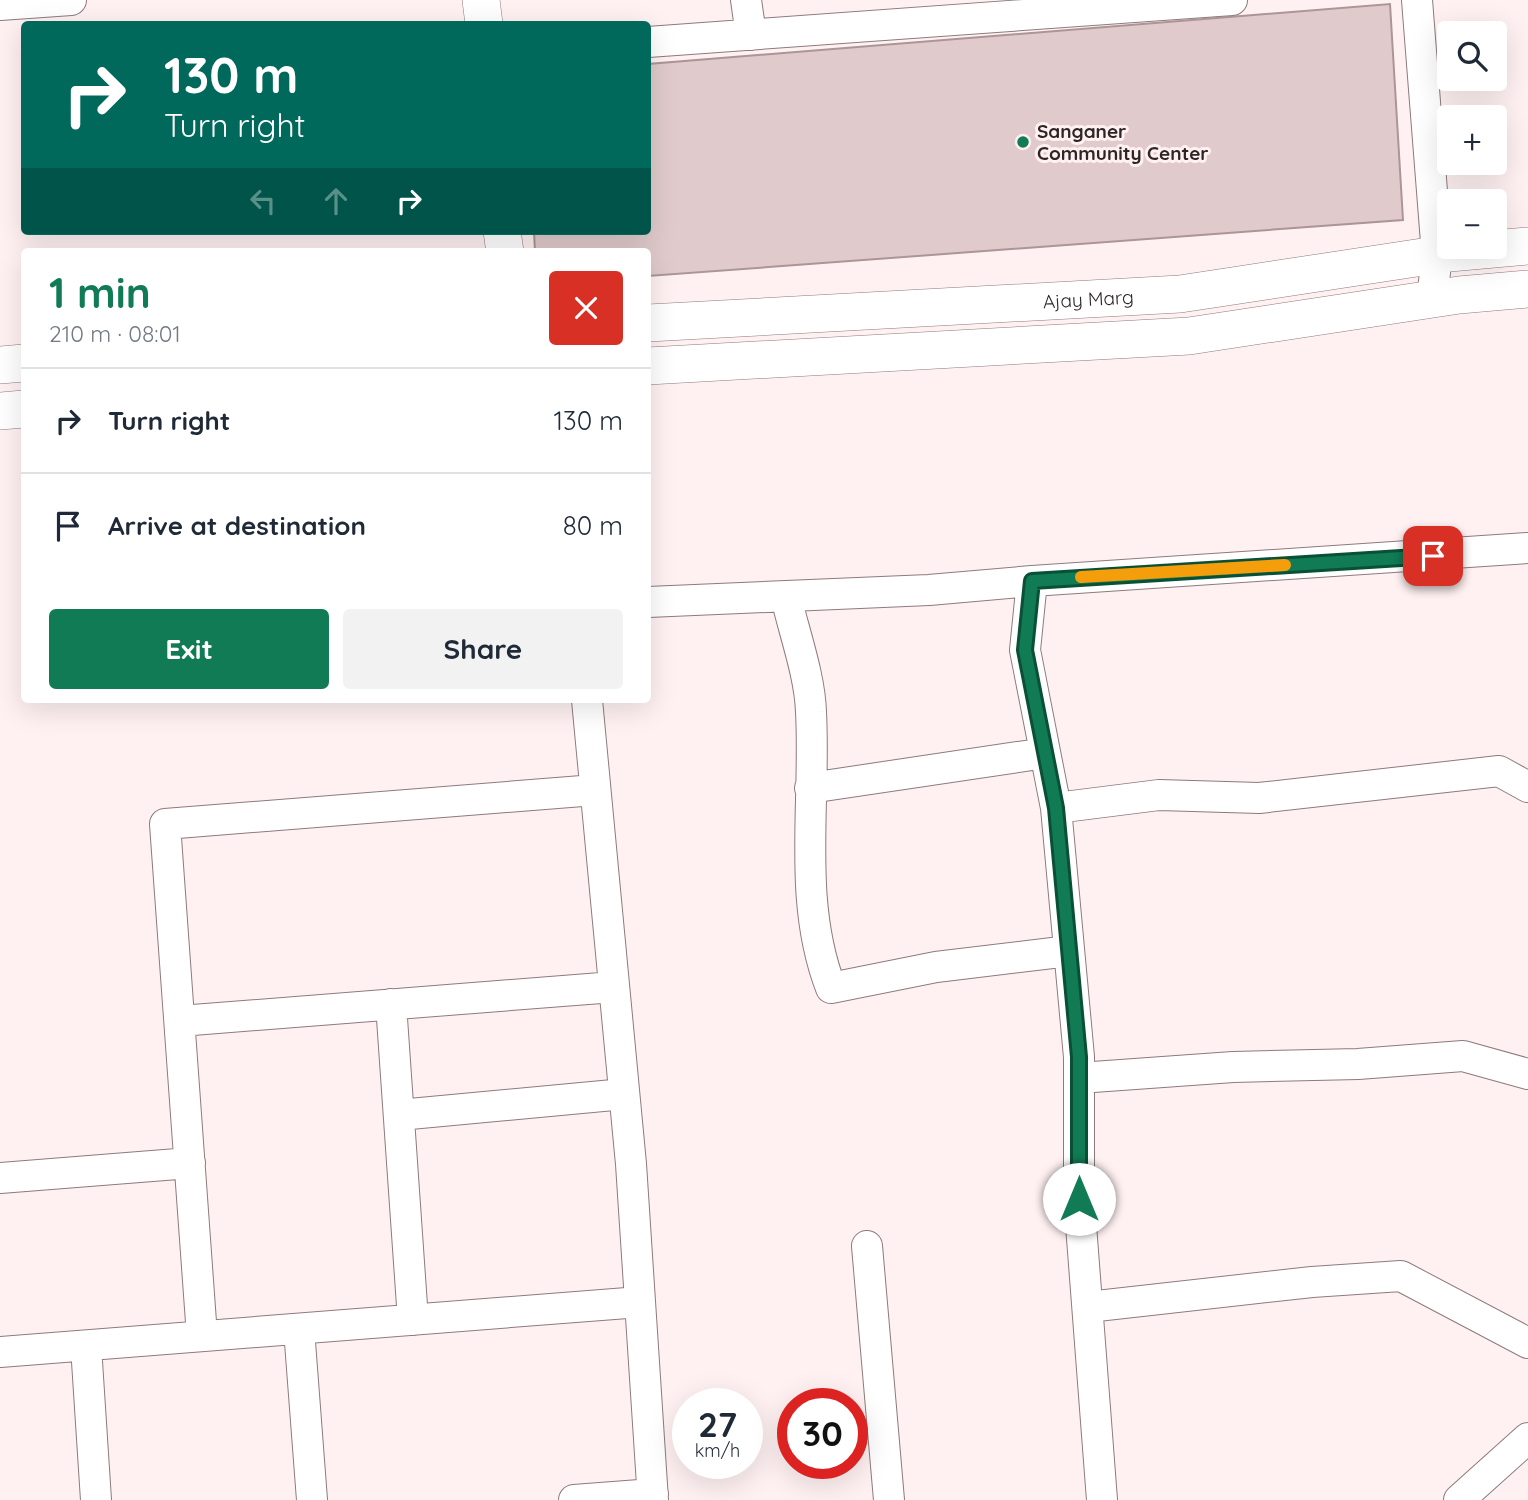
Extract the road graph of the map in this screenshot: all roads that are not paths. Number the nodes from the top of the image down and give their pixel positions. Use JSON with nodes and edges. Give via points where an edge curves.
{"nodes":[{"id":1,"x":71,"y":0,"type":"edge"},
{"id":2,"x":481,"y":0,"type":"edge"},
{"id":3,"x":746,"y":0,"type":"edge"},
{"id":4,"x":1232,"y":0,"type":"edge"},
{"id":5,"x":1417,"y":0,"type":"edge"},
{"id":6,"x":0,"y":5,"type":"edge"},
{"id":7,"x":484,"y":21,"type":"edge"},
{"id":8,"x":751,"y":35,"type":"junction"},
{"id":9,"x":651,"y":42,"type":"edge"},
{"id":10,"x":1528,"y":246,"type":"edge"},
{"id":11,"x":1507,"y":248,"type":"edge"},
{"id":12,"x":1437,"y":255,"type":"junction"},
{"id":13,"x":1528,"y":289,"type":"edge"},
{"id":14,"x":1432,"y":299,"type":"junction"},
{"id":15,"x":651,"y":323,"type":"edge"},
{"id":16,"x":21,"y":363,"type":"edge"},
{"id":17,"x":0,"y":365,"type":"edge"},
{"id":18,"x":651,"y":366,"type":"edge"},
{"id":19,"x":21,"y":409,"type":"edge"},
{"id":20,"x":0,"y":411,"type":"edge"},
{"id":21,"x":1528,"y":548,"type":"edge"},
{"id":22,"x":1032,"y":581,"type":"junction"},
{"id":23,"x":786,"y":597,"type":"junction"},
{"id":24,"x":651,"y":602,"type":"edge"},
{"id":25,"x":587,"y":703,"type":"edge"},
{"id":26,"x":1045,"y":753,"type":"junction"},
{"id":27,"x":1528,"y":787,"type":"edge"},
{"id":28,"x":810,"y":788,"type":"junction"},
{"id":29,"x":595,"y":790,"type":"junction"},
{"id":30,"x":1056,"y":808,"type":"junction"},
{"id":31,"x":1069,"y":951,"type":"junction"},
{"id":32,"x":614,"y":986,"type":"junction"},
{"id":33,"x":391,"y":1004,"type":"junction"},
{"id":34,"x":180,"y":1021,"type":"junction"},
{"id":35,"x":1528,"y":1074,"type":"edge"},
{"id":36,"x":1079,"y":1078,"type":"junction"},
{"id":37,"x":624,"y":1094,"type":"junction"},
{"id":38,"x":399,"y":1115,"type":"junction"},
{"id":39,"x":190,"y":1163,"type":"junction"},
{"id":40,"x":0,"y":1178,"type":"edge"},
{"id":41,"x":867,"y":1246,"type":"dead end"},
{"id":42,"x":640,"y":1302,"type":"junction"},
{"id":43,"x":1088,"y":1307,"type":"junction"},
{"id":44,"x":413,"y":1320,"type":"junction"},
{"id":45,"x":299,"y":1329,"type":"junction"},
{"id":46,"x":202,"y":1336,"type":"junction"},
{"id":47,"x":1528,"y":1343,"type":"edge"},
{"id":48,"x":86,"y":1346,"type":"junction"},
{"id":49,"x":0,"y":1352,"type":"edge"},
{"id":50,"x":1528,"y":1438,"type":"edge"},
{"id":51,"x":653,"y":1497,"type":"edge"},
{"id":52,"x":96,"y":1500,"type":"edge"},
{"id":53,"x":313,"y":1500,"type":"edge"},
{"id":54,"x":574,"y":1500,"type":"edge"},
{"id":55,"x":889,"y":1500,"type":"edge"},
{"id":56,"x":1102,"y":1500,"type":"edge"},
{"id":57,"x":1459,"y":1500,"type":"edge"}],
"edges":[{"from":1,"to":6,"type":"street"},
{"from":2,"to":7,"type":"street"},
{"from":3,"to":8,"type":"street"},
{"from":4,"to":8,"type":"street"},
{"from":5,"to":12,"type":"street"},
{"from":8,"to":9,"type":"street"},
{"from":10,"to":11,"type":"street","name":"Ajay Marg"},
{"from":12,"to":14,"type":"street"},
{"from":12,"to":15,"type":"street","name":"Ajay Marg","via":[[1180,294]]},
{"from":13,"to":14,"type":"street"},
{"from":14,"to":18,"type":"street","via":[[1189,336]]},
{"from":16,"to":17,"type":"street"},
{"from":19,"to":20,"type":"street"},
{"from":21,"to":22,"type":"street"},
{"from":22,"to":23,"type":"street"},
{"from":22,"to":26,"type":"street","via":[[1025,650]]},
{"from":23,"to":24,"type":"street"},
{"from":23,"to":28,"type":"street","via":[[811,710]]},
{"from":25,"to":29,"type":"street"},
{"from":26,"to":28,"type":"street"},
{"from":26,"to":30,"type":"street"},
{"from":27,"to":30,"type":"street","via":[[1499,771],[1259,798],[1158,794]]},
{"from":28,"to":31,"type":"street","via":[[818,954],[831,988],[936,967]]},
{"from":29,"to":32,"type":"street"},
{"from":29,"to":34,"type":"street","via":[[165,824]]},
{"from":30,"to":31,"type":"street"},
{"from":31,"to":36,"type":"street"},
{"from":32,"to":33,"type":"street"},
{"from":32,"to":37,"type":"street"},
{"from":33,"to":34,"type":"street"},
{"from":33,"to":38,"type":"street"},
{"from":34,"to":39,"type":"street"},
{"from":35,"to":36,"type":"street","via":[[1463,1056]]},
{"from":36,"to":43,"type":"street","via":[[1079,1199]]},
{"from":37,"to":38,"type":"street"},
{"from":37,"to":42,"type":"street"},
{"from":38,"to":44,"type":"street"},
{"from":39,"to":40,"type":"street"},
{"from":39,"to":46,"type":"street"},
{"from":41,"to":55,"type":"street"},
{"from":42,"to":44,"type":"street"},
{"from":42,"to":51,"type":"street"},
{"from":43,"to":47,"type":"street","via":[[1401,1276]]},
{"from":43,"to":56,"type":"street"},
{"from":44,"to":45,"type":"street"},
{"from":45,"to":46,"type":"street"},
{"from":45,"to":53,"type":"street"},
{"from":46,"to":48,"type":"street"},
{"from":48,"to":49,"type":"street"},
{"from":48,"to":52,"type":"street"},
{"from":50,"to":57,"type":"street"},
{"from":51,"to":54,"type":"street"}]}
